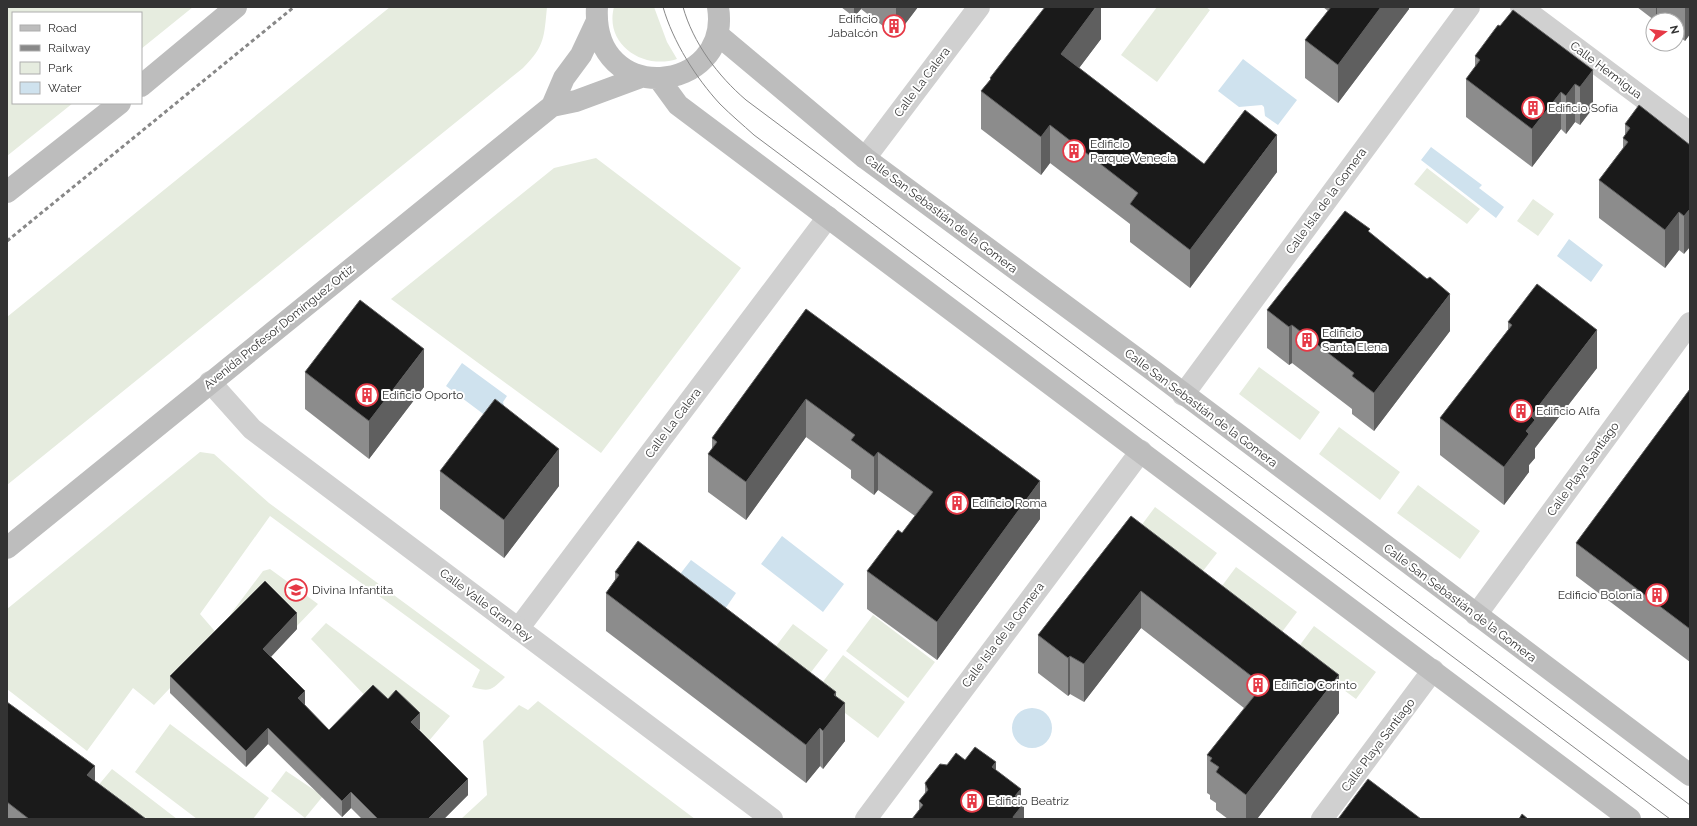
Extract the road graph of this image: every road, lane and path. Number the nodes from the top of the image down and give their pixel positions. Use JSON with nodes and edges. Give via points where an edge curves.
{"nodes":[{"id":1,"x":236,"y":7,"type":"edge"},
{"id":2,"x":979,"y":7,"type":"edge"},
{"id":3,"x":1469,"y":7,"type":"edge"},
{"id":4,"x":1521,"y":7,"type":"edge"},
{"id":5,"x":596,"y":15,"type":"edge"},
{"id":6,"x":720,"y":16,"type":"edge"},
{"id":7,"x":650,"y":78,"type":"junction"},
{"id":8,"x":142,"y":85,"type":"edge"},
{"id":9,"x":119,"y":104,"type":"edge"},
{"id":10,"x":552,"y":106,"type":"junction"},
{"id":11,"x":1690,"y":133,"type":"edge"},
{"id":12,"x":865,"y":158,"type":"junction"},
{"id":13,"x":7,"y":192,"type":"edge"},
{"id":14,"x":828,"y":217,"type":"junction"},
{"id":15,"x":1690,"y":323,"type":"edge"},
{"id":16,"x":210,"y":382,"type":"junction"},
{"id":17,"x":1183,"y":395,"type":"junction"},
{"id":18,"x":1141,"y":451,"type":"junction"},
{"id":19,"x":7,"y":548,"type":"edge"},
{"id":20,"x":1476,"y":615,"type":"junction"},
{"id":21,"x":518,"y":629,"type":"junction"},
{"id":22,"x":1433,"y":670,"type":"junction"},
{"id":23,"x":1690,"y":775,"type":"edge"},
{"id":24,"x":772,"y":819,"type":"edge"},
{"id":25,"x":866,"y":819,"type":"edge"},
{"id":26,"x":1322,"y":819,"type":"edge"},
{"id":27,"x":1630,"y":819,"type":"edge"}],
"edges":[{"from":1,"to":8,"type":"main road"},
{"from":2,"to":12,"type":"street","name":"Calle La Calera"},
{"from":3,"to":17,"type":"street","name":"Calle Isla de la Gomera"},
{"from":4,"to":11,"type":"street","name":"Calle Hermigua"},
{"from":5,"to":7,"type":"main road","via":[[600,42],[611,58],[624,70]]},
{"from":5,"to":10,"type":"main road","name":"Avenida Profesor Domínguez Ortiz","via":[[581,55],[564,78]]},
{"from":6,"to":7,"type":"main road","name":"Avenida Profesor Domínguez Ortiz","via":[[706,56],[693,68],[677,76]]},
{"from":6,"to":12,"type":"main road","name":"Calle San Sebastián de la Gomera"},
{"from":7,"to":10,"type":"main road","name":"Avenida Profesor Domínguez Ortiz"},
{"from":7,"to":14,"type":"main road","via":[[678,105]]},
{"from":9,"to":13,"type":"main road"},
{"from":10,"to":16,"type":"main road","name":"Avenida Profesor Domínguez Ortiz"},
{"from":12,"to":17,"type":"main road","name":"Calle San Sebastián de la Gomera"},
{"from":14,"to":18,"type":"main road"},
{"from":14,"to":21,"type":"street","name":"Calle La Calera"},
{"from":15,"to":20,"type":"street","name":"Calle Playa Santiago"},
{"from":16,"to":19,"type":"main road","name":"Avenida Profesor Domínguez Ortiz"},
{"from":16,"to":21,"type":"street","name":"Calle Valle Gran Rey","via":[[252,430]]},
{"from":17,"to":20,"type":"main road","name":"Calle San Sebastián de la Gomera"},
{"from":18,"to":22,"type":"main road"},
{"from":18,"to":25,"type":"street","name":"Calle Isla de la Gomera"},
{"from":20,"to":23,"type":"main road","name":"Calle San Sebastián de la Gomera"},
{"from":21,"to":24,"type":"street","name":"Calle Valle Gran Rey"},
{"from":22,"to":26,"type":"street","name":"Calle Playa Santiago"},
{"from":22,"to":27,"type":"main road"}]}
